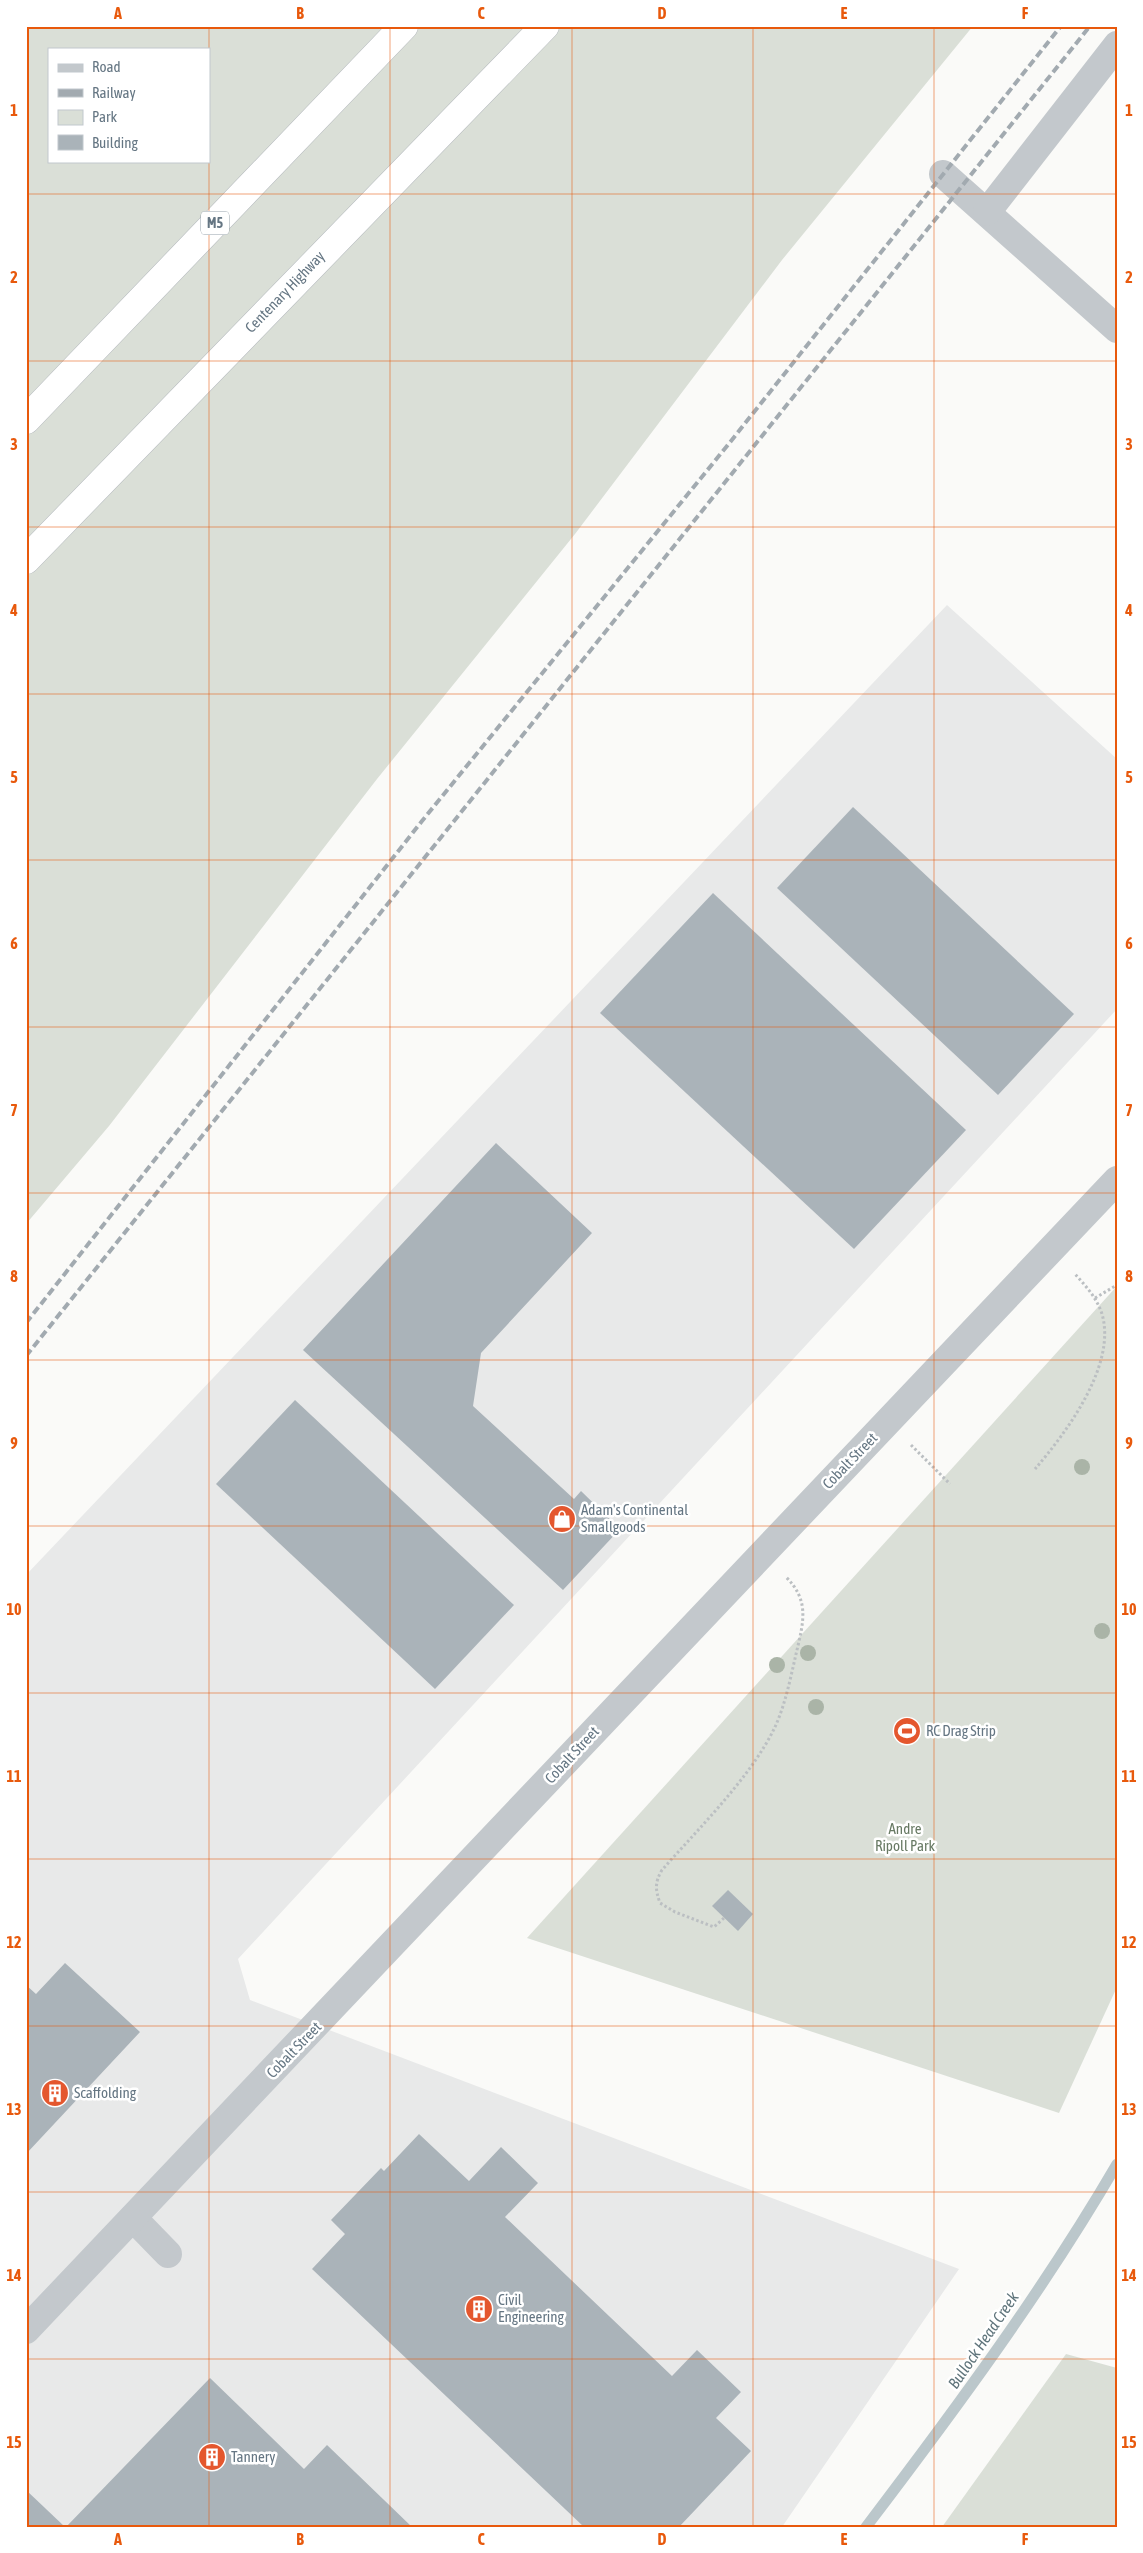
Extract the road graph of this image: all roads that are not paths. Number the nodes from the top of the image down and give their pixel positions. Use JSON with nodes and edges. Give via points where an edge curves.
{"nodes":[{"id":1,"x":404,"y":26,"type":"edge"},
{"id":2,"x":545,"y":26,"type":"edge"},
{"id":3,"x":1117,"y":46,"type":"edge"},
{"id":4,"x":943,"y":174,"type":"dead end"},
{"id":5,"x":986,"y":212,"type":"junction"},
{"id":6,"x":1117,"y":329,"type":"edge"},
{"id":7,"x":26,"y":420,"type":"edge"},
{"id":8,"x":26,"y":560,"type":"edge"},
{"id":9,"x":1117,"y":1180,"type":"edge"},
{"id":10,"x":133,"y":2218,"type":"junction"},
{"id":11,"x":168,"y":2254,"type":"dead end"},
{"id":12,"x":26,"y":2330,"type":"edge"}],
"edges":[{"from":1,"to":7,"type":"highway","number":"M5"},
{"from":2,"to":8,"type":"highway","name":"Centenary Highway"},
{"from":3,"to":5,"type":"street"},
{"from":4,"to":5,"type":"street"},
{"from":5,"to":6,"type":"street"},
{"from":9,"to":10,"type":"street","name":"Cobalt Street"},
{"from":10,"to":11,"type":"street"},
{"from":10,"to":12,"type":"street","name":"Cobalt Street"}]}
